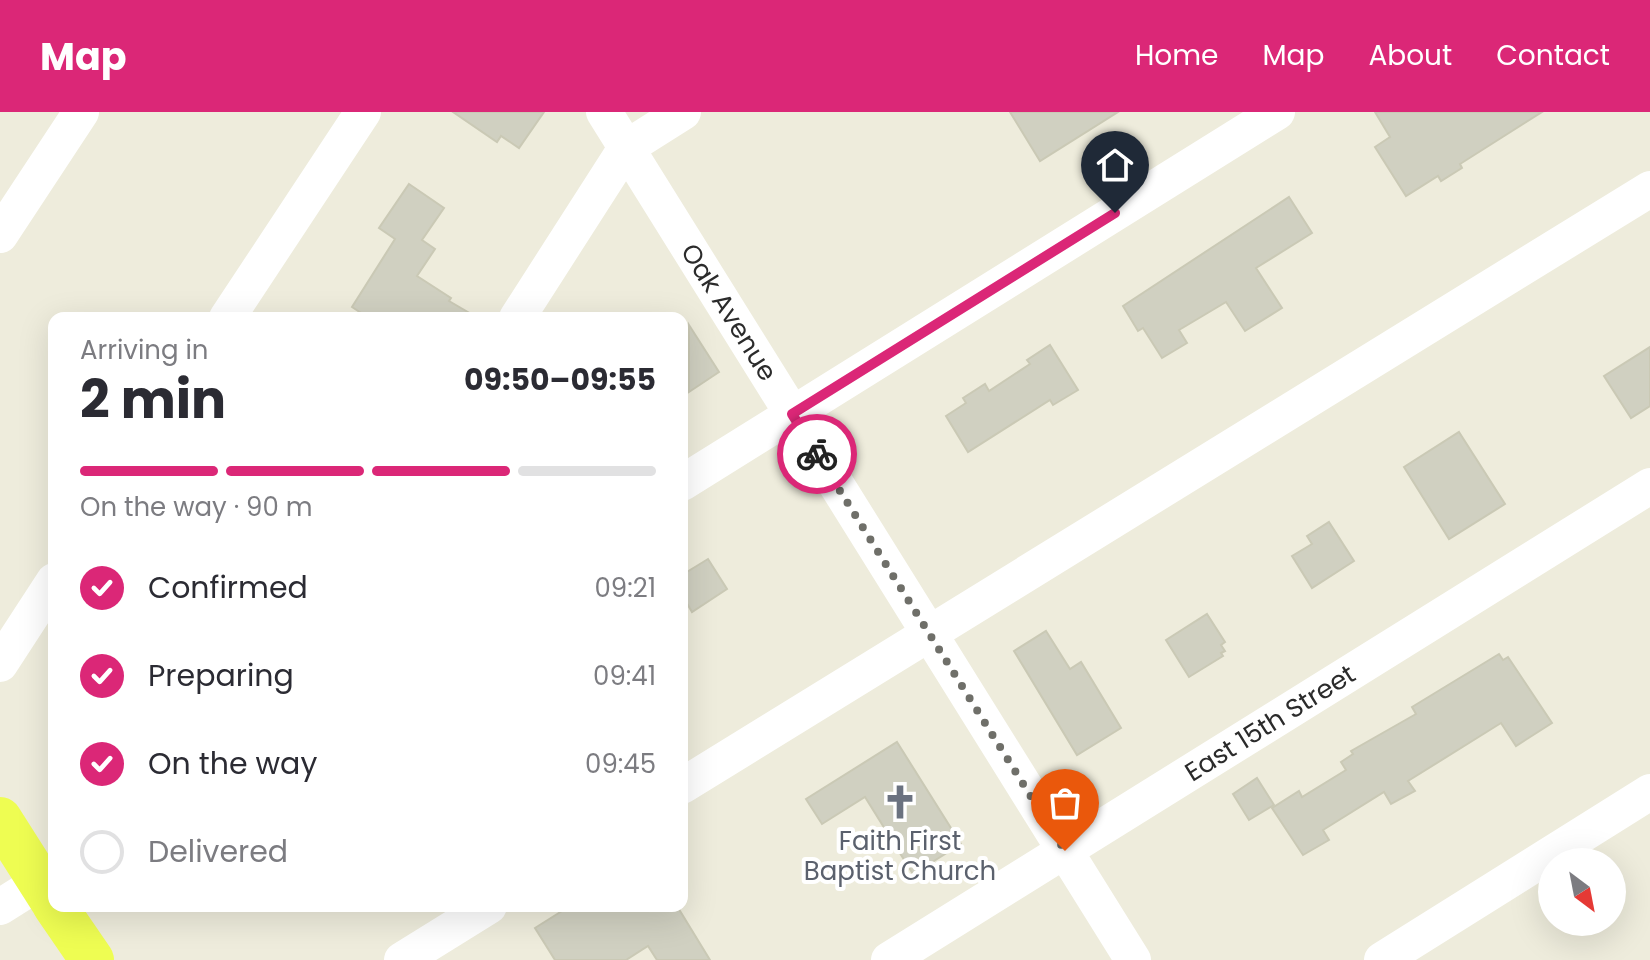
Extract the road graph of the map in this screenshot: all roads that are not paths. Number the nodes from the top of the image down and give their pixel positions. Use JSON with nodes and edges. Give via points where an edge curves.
{"nodes":[{"id":1,"x":81,"y":112,"type":"edge"},
{"id":2,"x":363,"y":112,"type":"edge"},
{"id":3,"x":604,"y":112,"type":"edge"},
{"id":4,"x":683,"y":112,"type":"edge"},
{"id":5,"x":1277,"y":112,"type":"edge"},
{"id":6,"x":626,"y":148,"type":"junction"},
{"id":7,"x":1650,"y":189,"type":"edge"},
{"id":8,"x":0,"y":235,"type":"edge"},
{"id":9,"x":231,"y":312,"type":"edge"},
{"id":10,"x":521,"y":312,"type":"edge"},
{"id":11,"x":792,"y":414,"type":"junction"},
{"id":12,"x":688,"y":479,"type":"edge"},
{"id":13,"x":1650,"y":486,"type":"edge"},
{"id":14,"x":48,"y":590,"type":"edge"},
{"id":15,"x":929,"y":633,"type":"junction"},
{"id":16,"x":0,"y":664,"type":"edge"},
{"id":17,"x":688,"y":782,"type":"edge"},
{"id":18,"x":1650,"y":792,"type":"edge"},
{"id":19,"x":0,"y":819,"type":"edge"},
{"id":20,"x":1065,"y":851,"type":"junction"},
{"id":21,"x":48,"y":887,"type":"edge"},
{"id":22,"x":48,"y":892,"type":"edge"},
{"id":23,"x":0,"y":907,"type":"edge"},
{"id":24,"x":63,"y":912,"type":"edge"},
{"id":25,"x":479,"y":912,"type":"edge"},
{"id":26,"x":92,"y":960,"type":"edge"},
{"id":27,"x":402,"y":960,"type":"edge"},
{"id":28,"x":889,"y":960,"type":"edge"},
{"id":29,"x":1133,"y":960,"type":"edge"},
{"id":30,"x":1382,"y":960,"type":"edge"}],
"edges":[{"from":1,"to":8,"type":"street"},
{"from":2,"to":9,"type":"street"},
{"from":3,"to":6,"type":"street","name":"Oak Avenue"},
{"from":4,"to":6,"type":"street"},
{"from":5,"to":11,"type":"street"},
{"from":6,"to":10,"type":"street"},
{"from":6,"to":11,"type":"street","name":"Oak Avenue"},
{"from":7,"to":15,"type":"street"},
{"from":11,"to":12,"type":"street"},
{"from":11,"to":15,"type":"street","name":"Oak Avenue"},
{"from":13,"to":20,"type":"street","name":"East 15th Street"},
{"from":14,"to":16,"type":"street"},
{"from":15,"to":17,"type":"street"},
{"from":15,"to":20,"type":"street","name":"Oak Avenue"},
{"from":18,"to":30,"type":"street"},
{"from":19,"to":21,"type":"main road"},
{"from":20,"to":28,"type":"street","name":"East 15th Street"},
{"from":20,"to":29,"type":"street","name":"Oak Avenue"},
{"from":22,"to":23,"type":"street"},
{"from":24,"to":26,"type":"main road"},
{"from":25,"to":27,"type":"street"}]}
